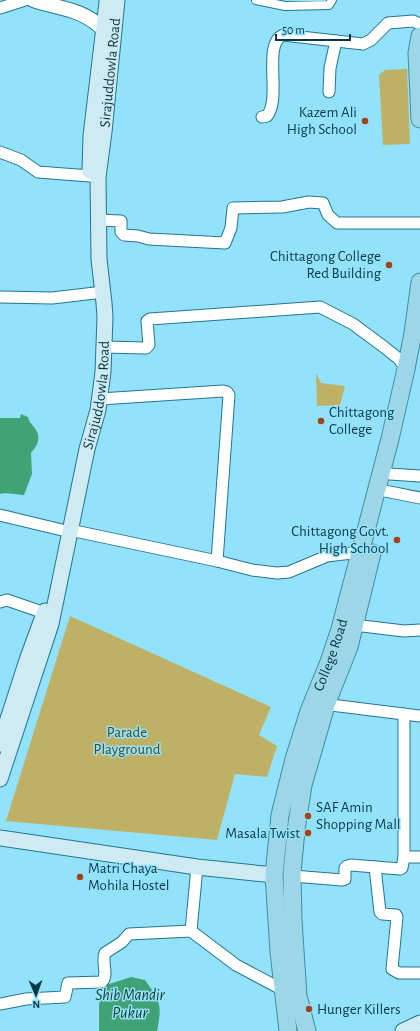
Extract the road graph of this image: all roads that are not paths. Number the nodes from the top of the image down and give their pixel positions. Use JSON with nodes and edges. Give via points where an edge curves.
{"nodes":[{"id":1,"x":25,"y":0,"type":"edge"},
{"id":2,"x":33,"y":0,"type":"edge"},
{"id":3,"x":107,"y":0,"type":"edge"},
{"id":4,"x":117,"y":0,"type":"edge"},
{"id":5,"x":256,"y":0,"type":"edge"},
{"id":6,"x":332,"y":0,"type":"edge"},
{"id":7,"x":0,"y":8,"type":"edge"},
{"id":8,"x":420,"y":24,"type":"edge"},
{"id":9,"x":104,"y":30,"type":"junction"},
{"id":10,"x":420,"y":36,"type":"edge"},
{"id":11,"x":336,"y":41,"type":"junction"},
{"id":12,"x":329,"y":92,"type":"dead end"},
{"id":13,"x":262,"y":117,"type":"dead end"},
{"id":14,"x":420,"y":119,"type":"edge"},
{"id":15,"x":0,"y":152,"type":"edge"},
{"id":16,"x":94,"y":176,"type":"junction"},
{"id":17,"x":98,"y":220,"type":"junction"},
{"id":18,"x":420,"y":223,"type":"edge"},
{"id":19,"x":420,"y":282,"type":"edge"},
{"id":20,"x":95,"y":293,"type":"junction"},
{"id":21,"x":0,"y":297,"type":"edge"},
{"id":22,"x":104,"y":347,"type":"junction"},
{"id":23,"x":420,"y":351,"type":"edge"},
{"id":24,"x":406,"y":369,"type":"junction"},
{"id":25,"x":100,"y":399,"type":"junction"},
{"id":26,"x":390,"y":474,"type":"junction"},
{"id":27,"x":420,"y":476,"type":"edge"},
{"id":28,"x":385,"y":491,"type":"junction"},
{"id":29,"x":420,"y":498,"type":"edge"},
{"id":30,"x":1,"y":519,"type":"edge"},
{"id":31,"x":66,"y":530,"type":"junction"},
{"id":32,"x":360,"y":555,"type":"junction"},
{"id":33,"x":218,"y":561,"type":"junction"},
{"id":34,"x":0,"y":602,"type":"edge"},
{"id":35,"x":39,"y":611,"type":"dead end"},
{"id":36,"x":354,"y":625,"type":"junction"},
{"id":37,"x":420,"y":630,"type":"edge"},
{"id":38,"x":320,"y":700,"type":"junction"},
{"id":39,"x":404,"y":714,"type":"junction"},
{"id":40,"x":420,"y":716,"type":"edge"},
{"id":41,"x":0,"y":744,"type":"edge"},
{"id":42,"x":0,"y":779,"type":"edge"},
{"id":43,"x":0,"y":838,"type":"edge"},
{"id":44,"x":404,"y":857,"type":"junction"},
{"id":45,"x":420,"y":857,"type":"edge"},
{"id":46,"x":197,"y":867,"type":"junction"},
{"id":47,"x":375,"y":867,"type":"junction"},
{"id":48,"x":292,"y":874,"type":"junction"},
{"id":49,"x":274,"y":875,"type":"junction"},
{"id":50,"x":191,"y":931,"type":"junction"},
{"id":51,"x":420,"y":973,"type":"edge"},
{"id":52,"x":283,"y":990,"type":"junction"},
{"id":53,"x":0,"y":1004,"type":"edge"},
{"id":54,"x":420,"y":1023,"type":"edge"},
{"id":55,"x":288,"y":1031,"type":"edge"},
{"id":56,"x":307,"y":1031,"type":"edge"},
{"id":57,"x":403,"y":1031,"type":"edge"}],
"edges":[{"from":1,"to":7,"type":"street"},
{"from":2,"to":9,"type":"street","via":[[82,14]]},
{"from":3,"to":9,"type":"main road","name":"Sirajuddowla Road"},
{"from":4,"to":16,"type":"main road","name":"Sirajuddowla Road","via":[[104,132]]},
{"from":5,"to":6,"type":"street","via":[[285,6],[329,5]]},
{"from":8,"to":11,"type":"street","via":[[413,21],[388,23],[371,40],[363,44]]},
{"from":9,"to":16,"type":"main road","name":"Sirajuddowla Road","via":[[91,136]]},
{"from":10,"to":14,"type":"main road","via":[[417,53]]},
{"from":11,"to":12,"type":"street","via":[[330,68]]},
{"from":11,"to":13,"type":"street","via":[[283,35],[279,37],[273,51],[273,103],[268,116]]},
{"from":15,"to":16,"type":"street","via":[[21,160],[38,172]]},
{"from":16,"to":17,"type":"main road","name":"Sirajuddowla Road"},
{"from":16,"to":20,"type":"main road","name":"Sirajuddowla Road"},
{"from":17,"to":18,"type":"street","via":[[121,221],[121,232],[124,235],[225,243],[231,228],[233,208],[323,203],[328,215],[337,223]]},
{"from":17,"to":22,"type":"main road","name":"Sirajuddowla Road","via":[[100,276],[104,303]]},
{"from":19,"to":24,"type":"main road","name":"College Road"},
{"from":20,"to":21,"type":"street","via":[[52,298]]},
{"from":20,"to":31,"type":"main road","name":"Sirajuddowla Road","via":[[98,320],[97,380]]},
{"from":22,"to":24,"type":"street","via":[[148,347],[147,321],[150,318],[320,307],[353,324],[399,359]]},
{"from":22,"to":25,"type":"main road","name":"Sirajuddowla Road"},
{"from":23,"to":26,"type":"main road","name":"College Road"},
{"from":24,"to":32,"type":"main road","name":"College Road"},
{"from":25,"to":31,"type":"main road","name":"Sirajuddowla Road"},
{"from":25,"to":33,"type":"street","via":[[227,392],[229,395]]},
{"from":26,"to":27,"type":"street"},
{"from":26,"to":28,"type":"main road","name":"College Road"},
{"from":28,"to":29,"type":"street"},
{"from":28,"to":36,"type":"main road","name":"College Road"},
{"from":30,"to":31,"type":"street"},
{"from":31,"to":33,"type":"street"},
{"from":31,"to":41,"type":"main road","name":"Sirajuddowla Road","via":[[49,599]]},
{"from":31,"to":42,"type":"main road","name":"Sirajuddowla Road","via":[[51,624]]},
{"from":32,"to":33,"type":"street","via":[[352,553],[327,556],[289,572],[277,573],[252,570]]},
{"from":32,"to":38,"type":"main road","name":"College Road"},
{"from":34,"to":35,"type":"street","via":[[7,600]]},
{"from":36,"to":37,"type":"street","via":[[404,631]]},
{"from":36,"to":38,"type":"main road","name":"College Road","via":[[349,647]]},
{"from":38,"to":39,"type":"street","via":[[331,706]]},
{"from":38,"to":48,"type":"main road","name":"College Road","via":[[303,786]]},
{"from":38,"to":49,"type":"main road","name":"College Road","via":[[309,711],[294,759],[280,815]]},
{"from":39,"to":40,"type":"street"},
{"from":39,"to":44,"type":"street"},
{"from":43,"to":46,"type":"main road"},
{"from":44,"to":45,"type":"street"},
{"from":44,"to":47,"type":"street","via":[[400,869]]},
{"from":46,"to":49,"type":"main road"},
{"from":46,"to":50,"type":"street"},
{"from":47,"to":48,"type":"street","via":[[347,866],[345,879],[342,880]]},
{"from":47,"to":51,"type":"street","via":[[380,912],[397,917],[392,969],[399,973]]},
{"from":48,"to":56,"type":"main road","name":"College Road","via":[[298,996]]},
{"from":49,"to":52,"type":"main road","name":"College Road"},
{"from":50,"to":52,"type":"street","via":[[236,965]]},
{"from":50,"to":53,"type":"street","via":[[128,934],[122,942],[105,953],[105,974],[102,982],[68,983],[65,997],[26,999]]},
{"from":52,"to":55,"type":"main road","name":"College Road"},
{"from":54,"to":57,"type":"main road"}]}
